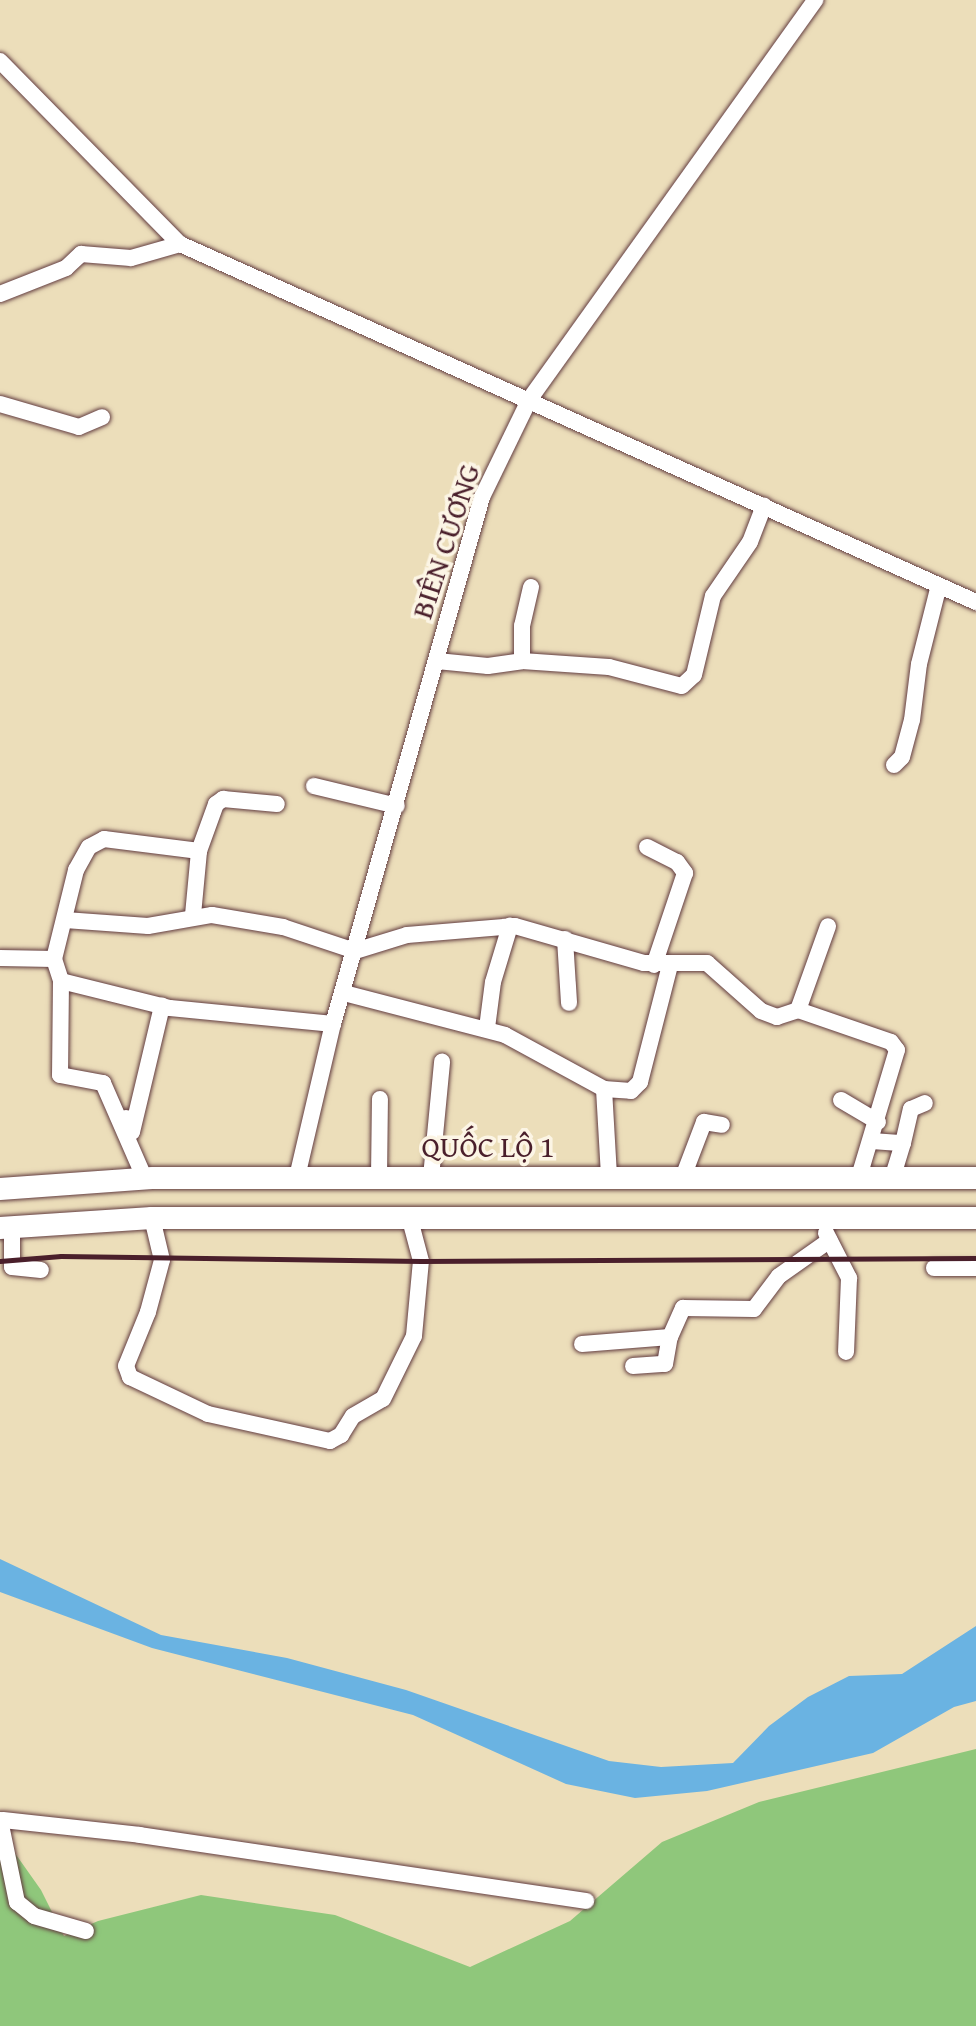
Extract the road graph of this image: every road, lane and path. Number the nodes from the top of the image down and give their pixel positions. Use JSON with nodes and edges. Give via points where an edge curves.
{"nodes":[{"id":1,"x":815,"y":0,"type":"edge"},
{"id":2,"x":0,"y":61,"type":"edge"},
{"id":3,"x":180,"y":244,"type":"junction"},
{"id":4,"x":0,"y":294,"type":"edge"},
{"id":5,"x":529,"y":400,"type":"junction"},
{"id":6,"x":0,"y":404,"type":"edge"},
{"id":7,"x":102,"y":417,"type":"dead end"},
{"id":8,"x":764,"y":506,"type":"junction"},
{"id":9,"x":939,"y":585,"type":"junction"},
{"id":10,"x":531,"y":587,"type":"dead end"},
{"id":11,"x":976,"y":602,"type":"edge"},
{"id":12,"x":437,"y":661,"type":"junction"},
{"id":13,"x":522,"y":661,"type":"junction"},
{"id":14,"x":894,"y":765,"type":"dead end"},
{"id":15,"x":314,"y":786,"type":"dead end"},
{"id":16,"x":277,"y":804,"type":"dead end"},
{"id":17,"x":397,"y":806,"type":"junction"},
{"id":18,"x":647,"y":847,"type":"dead end"},
{"id":19,"x":199,"y":851,"type":"junction"},
{"id":20,"x":193,"y":915,"type":"junction"},
{"id":21,"x":65,"y":920,"type":"junction"},
{"id":22,"x":510,"y":926,"type":"junction"},
{"id":23,"x":828,"y":926,"type":"dead end"},
{"id":24,"x":565,"y":939,"type":"junction"},
{"id":25,"x":355,"y":951,"type":"junction"},
{"id":26,"x":0,"y":958,"type":"edge"},
{"id":27,"x":54,"y":959,"type":"junction"},
{"id":28,"x":662,"y":965,"type":"junction"},
{"id":29,"x":61,"y":981,"type":"junction"},
{"id":30,"x":344,"y":993,"type":"junction"},
{"id":31,"x":569,"y":1003,"type":"dead end"},
{"id":32,"x":162,"y":1006,"type":"junction"},
{"id":33,"x":798,"y":1010,"type":"junction"},
{"id":34,"x":333,"y":1024,"type":"junction"},
{"id":35,"x":487,"y":1028,"type":"junction"},
{"id":36,"x":442,"y":1062,"type":"dead end"},
{"id":37,"x":114,"y":1086,"type":"dead end"},
{"id":38,"x":604,"y":1089,"type":"junction"},
{"id":39,"x":380,"y":1099,"type":"dead end"},
{"id":40,"x":841,"y":1100,"type":"dead end"},
{"id":41,"x":925,"y":1103,"type":"dead end"},
{"id":42,"x":878,"y":1122,"type":"junction"},
{"id":43,"x":722,"y":1125,"type":"dead end"},
{"id":44,"x":872,"y":1141,"type":"junction"},
{"id":45,"x":903,"y":1143,"type":"junction"},
{"id":46,"x":609,"y":1176,"type":"junction"},
{"id":47,"x":297,"y":1177,"type":"junction"},
{"id":48,"x":379,"y":1177,"type":"junction"},
{"id":49,"x":431,"y":1177,"type":"junction"},
{"id":50,"x":683,"y":1177,"type":"junction"},
{"id":51,"x":859,"y":1177,"type":"junction"},
{"id":52,"x":892,"y":1178,"type":"junction"},
{"id":53,"x":976,"y":1178,"type":"edge"},
{"id":54,"x":145,"y":1179,"type":"junction"},
{"id":55,"x":0,"y":1189,"type":"edge"},
{"id":56,"x":409,"y":1216,"type":"junction"},
{"id":57,"x":820,"y":1217,"type":"junction"},
{"id":58,"x":152,"y":1218,"type":"junction"},
{"id":59,"x":976,"y":1218,"type":"edge"},
{"id":60,"x":6,"y":1228,"type":"edge"},
{"id":61,"x":830,"y":1240,"type":"junction"},
{"id":62,"x":934,"y":1268,"type":"dead end"},
{"id":63,"x":976,"y":1268,"type":"edge"},
{"id":64,"x":41,"y":1270,"type":"dead end"},
{"id":65,"x":670,"y":1337,"type":"junction"},
{"id":66,"x":582,"y":1344,"type":"dead end"},
{"id":67,"x":846,"y":1352,"type":"dead end"},
{"id":68,"x":633,"y":1366,"type":"dead end"},
{"id":69,"x":2,"y":1820,"type":"edge"},
{"id":70,"x":586,"y":1901,"type":"dead end"},
{"id":71,"x":86,"y":1931,"type":"dead end"}],
"edges":[{"from":1,"to":5,"type":"street","name":"BIÊN CƯƠNG"},
{"from":2,"to":3,"type":"street"},
{"from":3,"to":4,"type":"street","via":[[131,258],[81,254],[66,268]]},
{"from":3,"to":5,"type":"street"},
{"from":5,"to":8,"type":"street"},
{"from":5,"to":12,"type":"street","name":"BIÊN CƯƠNG","via":[[482,497]]},
{"from":6,"to":7,"type":"street","via":[[79,427]]},
{"from":8,"to":9,"type":"street"},
{"from":8,"to":13,"type":"street","via":[[750,542],[713,596],[689,683],[670,685],[609,667]]},
{"from":9,"to":11,"type":"street"},
{"from":9,"to":14,"type":"street","via":[[919,664],[912,720],[902,757]]},
{"from":10,"to":13,"type":"street","via":[[522,626]]},
{"from":12,"to":13,"type":"street","via":[[488,666]]},
{"from":12,"to":17,"type":"street","name":"BIÊN CƯƠNG"},
{"from":15,"to":17,"type":"street"},
{"from":16,"to":19,"type":"street","via":[[223,799],[210,814]]},
{"from":17,"to":25,"type":"street","name":"BIÊN CƯƠNG"},
{"from":18,"to":28,"type":"street","via":[[677,862],[685,873]]},
{"from":19,"to":20,"type":"street"},
{"from":19,"to":21,"type":"street","via":[[97,841],[76,870]]},
{"from":20,"to":21,"type":"street","via":[[148,926]]},
{"from":20,"to":25,"type":"street","via":[[262,922]]},
{"from":21,"to":27,"type":"street"},
{"from":22,"to":24,"type":"street"},
{"from":22,"to":25,"type":"street","via":[[407,935]]},
{"from":22,"to":35,"type":"street","via":[[493,982]]},
{"from":23,"to":33,"type":"street"},
{"from":24,"to":28,"type":"street"},
{"from":24,"to":31,"type":"street"},
{"from":25,"to":30,"type":"street","name":"BIÊN CƯƠNG"},
{"from":26,"to":27,"type":"street"},
{"from":27,"to":29,"type":"street"},
{"from":28,"to":33,"type":"street","via":[[715,966],[769,1015],[784,1017]]},
{"from":28,"to":38,"type":"street","via":[[640,1082],[631,1091]]},
{"from":29,"to":32,"type":"street"},
{"from":29,"to":54,"type":"street","via":[[60,1075],[103,1083]]},
{"from":30,"to":34,"type":"street","name":"BIÊN CƯƠNG"},
{"from":30,"to":35,"type":"street"},
{"from":32,"to":34,"type":"street","via":[[226,1017]]},
{"from":32,"to":37,"type":"street","via":[[132,1132]]},
{"from":33,"to":42,"type":"street","via":[[895,1045],[896,1066]]},
{"from":34,"to":47,"type":"street","name":"BIÊN CƯƠNG"},
{"from":35,"to":38,"type":"street"},
{"from":36,"to":49,"type":"street"},
{"from":38,"to":46,"type":"street"},
{"from":39,"to":48,"type":"street"},
{"from":40,"to":42,"type":"street"},
{"from":41,"to":45,"type":"street","via":[[911,1109]]},
{"from":42,"to":44,"type":"street"},
{"from":43,"to":50,"type":"street","via":[[704,1122]]},
{"from":44,"to":45,"type":"street"},
{"from":44,"to":51,"type":"street"},
{"from":45,"to":52,"type":"street"},
{"from":46,"to":49,"type":"highway","name":"QUỐC LỘ 1"},
{"from":46,"to":50,"type":"highway","name":"QUỐC LỘ 1"},
{"from":47,"to":48,"type":"highway","name":"QUỐC LỘ 1"},
{"from":47,"to":54,"type":"highway","name":"QUỐC LỘ 1"},
{"from":48,"to":49,"type":"highway","name":"QUỐC LỘ 1"},
{"from":50,"to":51,"type":"highway","name":"QUỐC LỘ 1"},
{"from":51,"to":52,"type":"highway","name":"QUỐC LỘ 1"},
{"from":52,"to":53,"type":"highway","name":"QUỐC LỘ 1"},
{"from":54,"to":55,"type":"highway","name":"QUỐC LỘ 1"},
{"from":56,"to":57,"type":"highway"},
{"from":56,"to":58,"type":"highway"},
{"from":56,"to":58,"type":"street","via":[[421,1261],[414,1336],[383,1399],[353,1416],[341,1435],[330,1441],[208,1414],[130,1377],[126,1366],[162,1260]]},
{"from":57,"to":59,"type":"highway"},
{"from":57,"to":61,"type":"street"},
{"from":58,"to":60,"type":"highway"},
{"from":60,"to":64,"type":"street","via":[[12,1267]]},
{"from":61,"to":65,"type":"street","via":[[779,1276],[767,1299],[754,1309],[683,1308]]},
{"from":61,"to":67,"type":"street","via":[[849,1278]]},
{"from":62,"to":63,"type":"street"},
{"from":65,"to":66,"type":"street"},
{"from":65,"to":68,"type":"street","via":[[665,1364]]},
{"from":69,"to":70,"type":"street","via":[[140,1835]]},
{"from":69,"to":71,"type":"street","via":[[17,1902],[34,1916]]}]}
